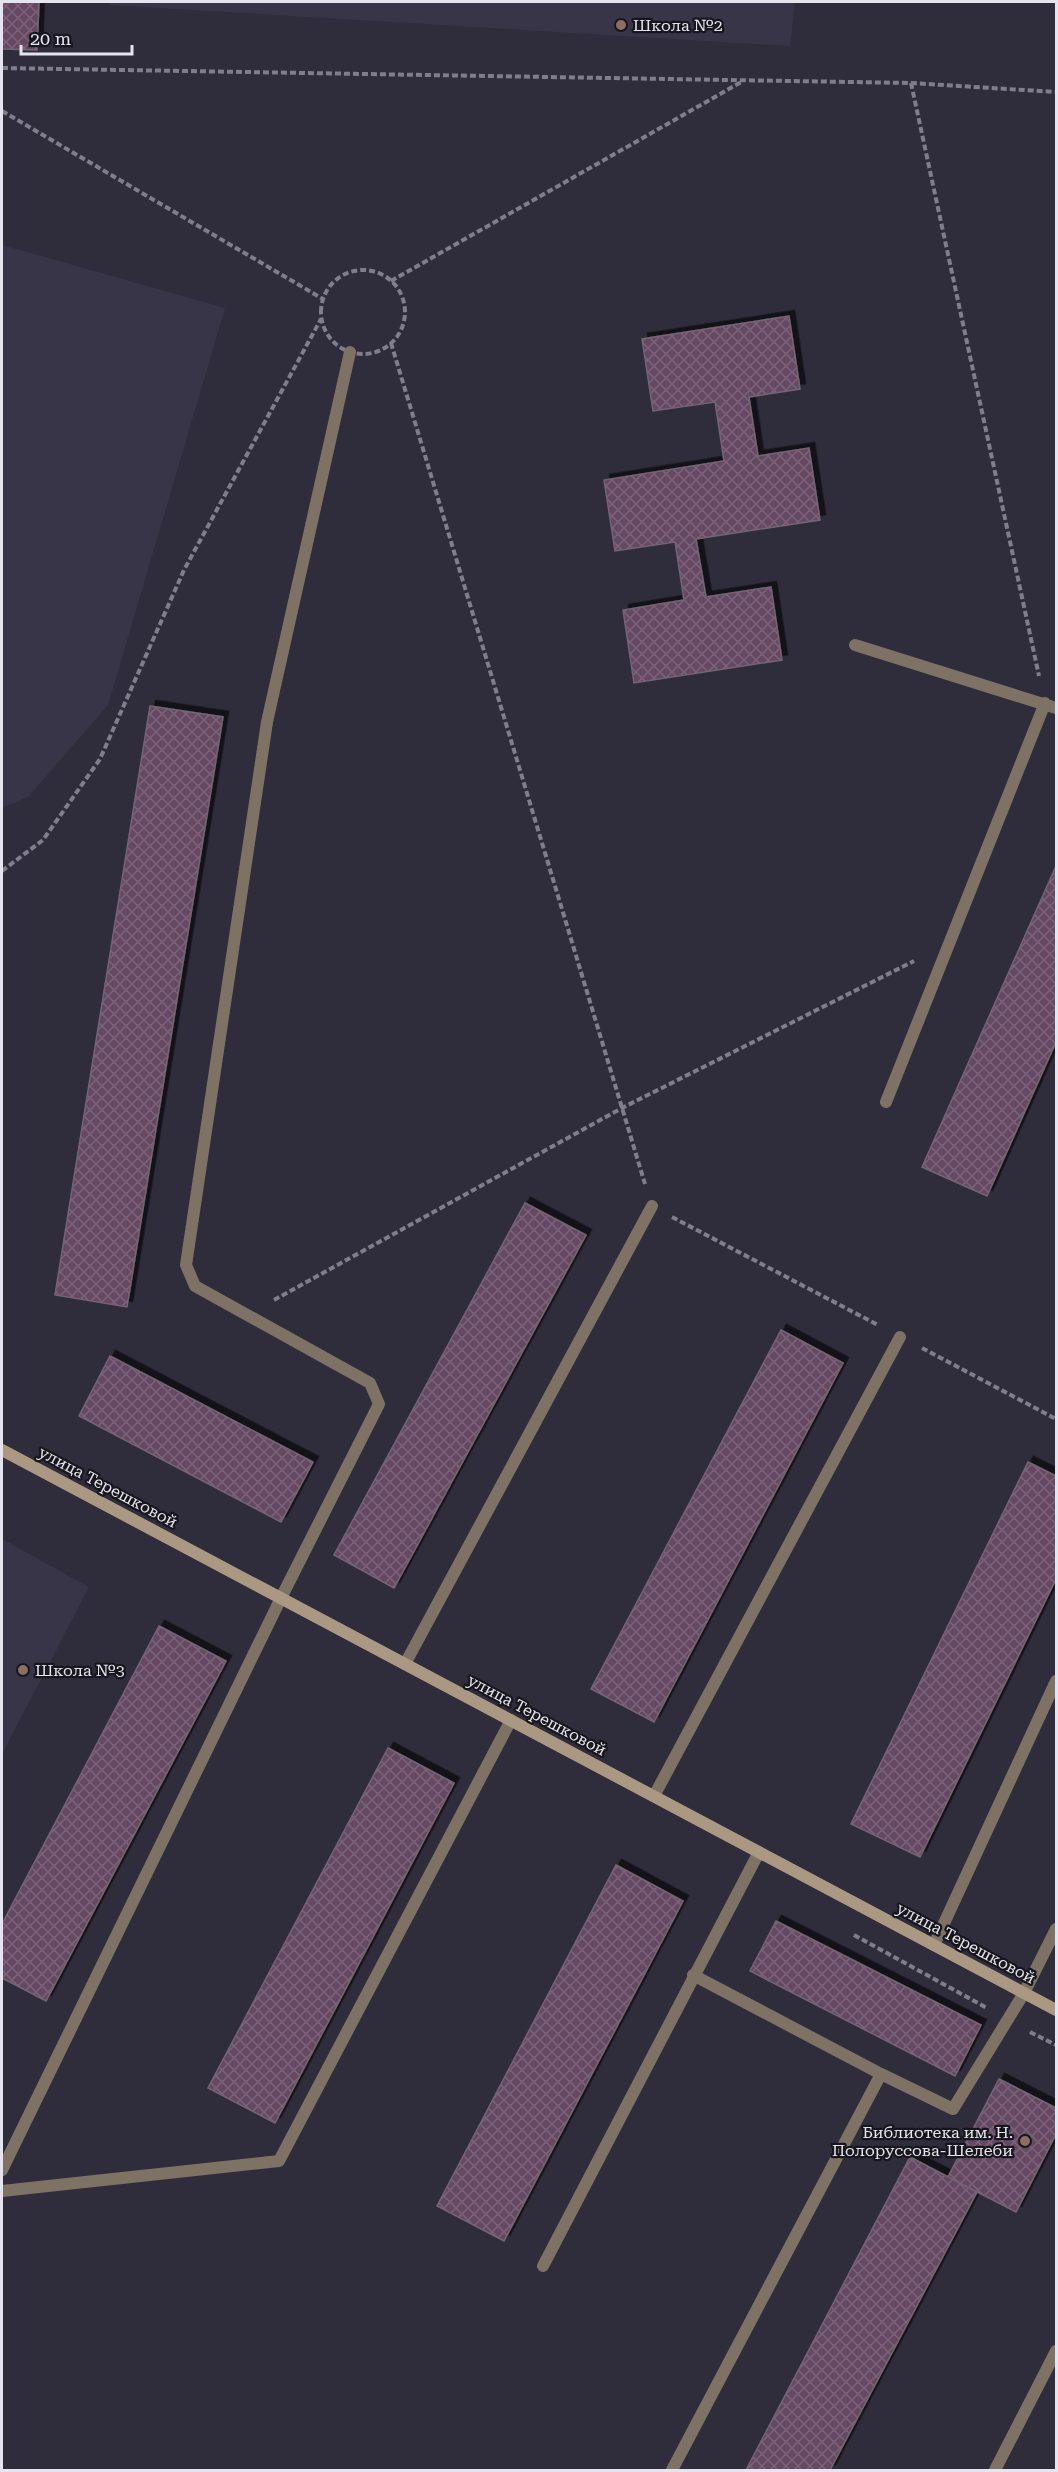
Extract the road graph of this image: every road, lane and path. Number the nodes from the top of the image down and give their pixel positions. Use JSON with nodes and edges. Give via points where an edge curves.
{"nodes":[{"id":1,"x":2,"y":68,"type":"edge"},
{"id":2,"x":745,"y":80,"type":"junction"},
{"id":3,"x":911,"y":82,"type":"junction"},
{"id":4,"x":1056,"y":92,"type":"edge"},
{"id":5,"x":2,"y":111,"type":"edge"},
{"id":6,"x":391,"y":281,"type":"junction"},
{"id":7,"x":323,"y":299,"type":"junction"},
{"id":8,"x":321,"y":319,"type":"junction"},
{"id":9,"x":391,"y":343,"type":"junction"},
{"id":10,"x":350,"y":352,"type":"junction"},
{"id":11,"x":855,"y":645,"type":"dead end"},
{"id":12,"x":1051,"y":706,"type":"edge"},
{"id":13,"x":2,"y":871,"type":"edge"},
{"id":14,"x":950,"y":943,"type":"junction"},
{"id":15,"x":886,"y":1102,"type":"dead end"},
{"id":16,"x":622,"y":1108,"type":"junction"},
{"id":17,"x":652,"y":1206,"type":"junction"},
{"id":18,"x":248,"y":1315,"type":"junction"},
{"id":19,"x":900,"y":1337,"type":"junction"},
{"id":20,"x":1056,"y":1419,"type":"edge"},
{"id":21,"x":2,"y":1450,"type":"edge"},
{"id":22,"x":281,"y":1598,"type":"junction"},
{"id":23,"x":405,"y":1664,"type":"junction"},
{"id":24,"x":1056,"y":1681,"type":"edge"},
{"id":25,"x":511,"y":1720,"type":"junction"},
{"id":26,"x":654,"y":1796,"type":"junction"},
{"id":27,"x":759,"y":1852,"type":"junction"},
{"id":28,"x":1056,"y":1929,"type":"edge"},
{"id":29,"x":934,"y":1945,"type":"junction"},
{"id":30,"x":693,"y":1975,"type":"junction"},
{"id":31,"x":1024,"y":1993,"type":"junction"},
{"id":32,"x":1056,"y":2010,"type":"edge"},
{"id":33,"x":881,"y":2074,"type":"junction"},
{"id":34,"x":2,"y":2170,"type":"edge"},
{"id":35,"x":2,"y":2191,"type":"edge"},
{"id":36,"x":543,"y":2266,"type":"dead end"},
{"id":37,"x":1056,"y":2351,"type":"edge"},
{"id":38,"x":672,"y":2470,"type":"edge"},
{"id":39,"x":995,"y":2470,"type":"edge"}],
"edges":[{"from":1,"to":2,"type":"path"},
{"from":2,"to":3,"type":"path"},
{"from":2,"to":6,"type":"path"},
{"from":3,"to":4,"type":"path"},
{"from":3,"to":12,"type":"path"},
{"from":5,"to":7,"type":"path"},
{"from":6,"to":7,"type":"path","via":[[366,270],[352,272],[329,286]]},
{"from":6,"to":9,"type":"path","via":[[400,292],[404,319]]},
{"from":7,"to":8,"type":"path"},
{"from":8,"to":10,"type":"path","via":[[331,340]]},
{"from":8,"to":13,"type":"path","via":[[184,570],[100,759],[42,840]]},
{"from":9,"to":10,"type":"path","via":[[378,351]]},
{"from":9,"to":16,"type":"path"},
{"from":10,"to":18,"type":"street","via":[[267,722],[186,1265],[195,1286]]},
{"from":11,"to":12,"type":"street"},
{"from":12,"to":14,"type":"street"},
{"from":14,"to":15,"type":"street"},
{"from":14,"to":16,"type":"path"},
{"from":16,"to":17,"type":"path"},
{"from":16,"to":18,"type":"path"},
{"from":17,"to":19,"type":"path"},
{"from":17,"to":23,"type":"street"},
{"from":18,"to":22,"type":"street","via":[[370,1383],[379,1404]]},
{"from":19,"to":20,"type":"path"},
{"from":19,"to":26,"type":"street"},
{"from":21,"to":22,"type":"street","name":"улица Терешковой"},
{"from":22,"to":23,"type":"street","name":"улица Терешковой"},
{"from":22,"to":34,"type":"street"},
{"from":23,"to":25,"type":"street","name":"улица Терешковой"},
{"from":24,"to":29,"type":"street"},
{"from":25,"to":26,"type":"street","name":"улица Терешковой"},
{"from":25,"to":35,"type":"street","via":[[279,2161]]},
{"from":26,"to":27,"type":"street","name":"улица Терешковой"},
{"from":27,"to":29,"type":"street","name":"улица Терешковой"},
{"from":27,"to":30,"type":"street"},
{"from":28,"to":31,"type":"street"},
{"from":29,"to":31,"type":"street","name":"улица Терешковой"},
{"from":30,"to":33,"type":"street"},
{"from":30,"to":36,"type":"street"},
{"from":31,"to":32,"type":"street","name":"улица Терешковой"},
{"from":31,"to":33,"type":"street","via":[[953,2109]]},
{"from":33,"to":38,"type":"street"},
{"from":37,"to":39,"type":"street"}]}
